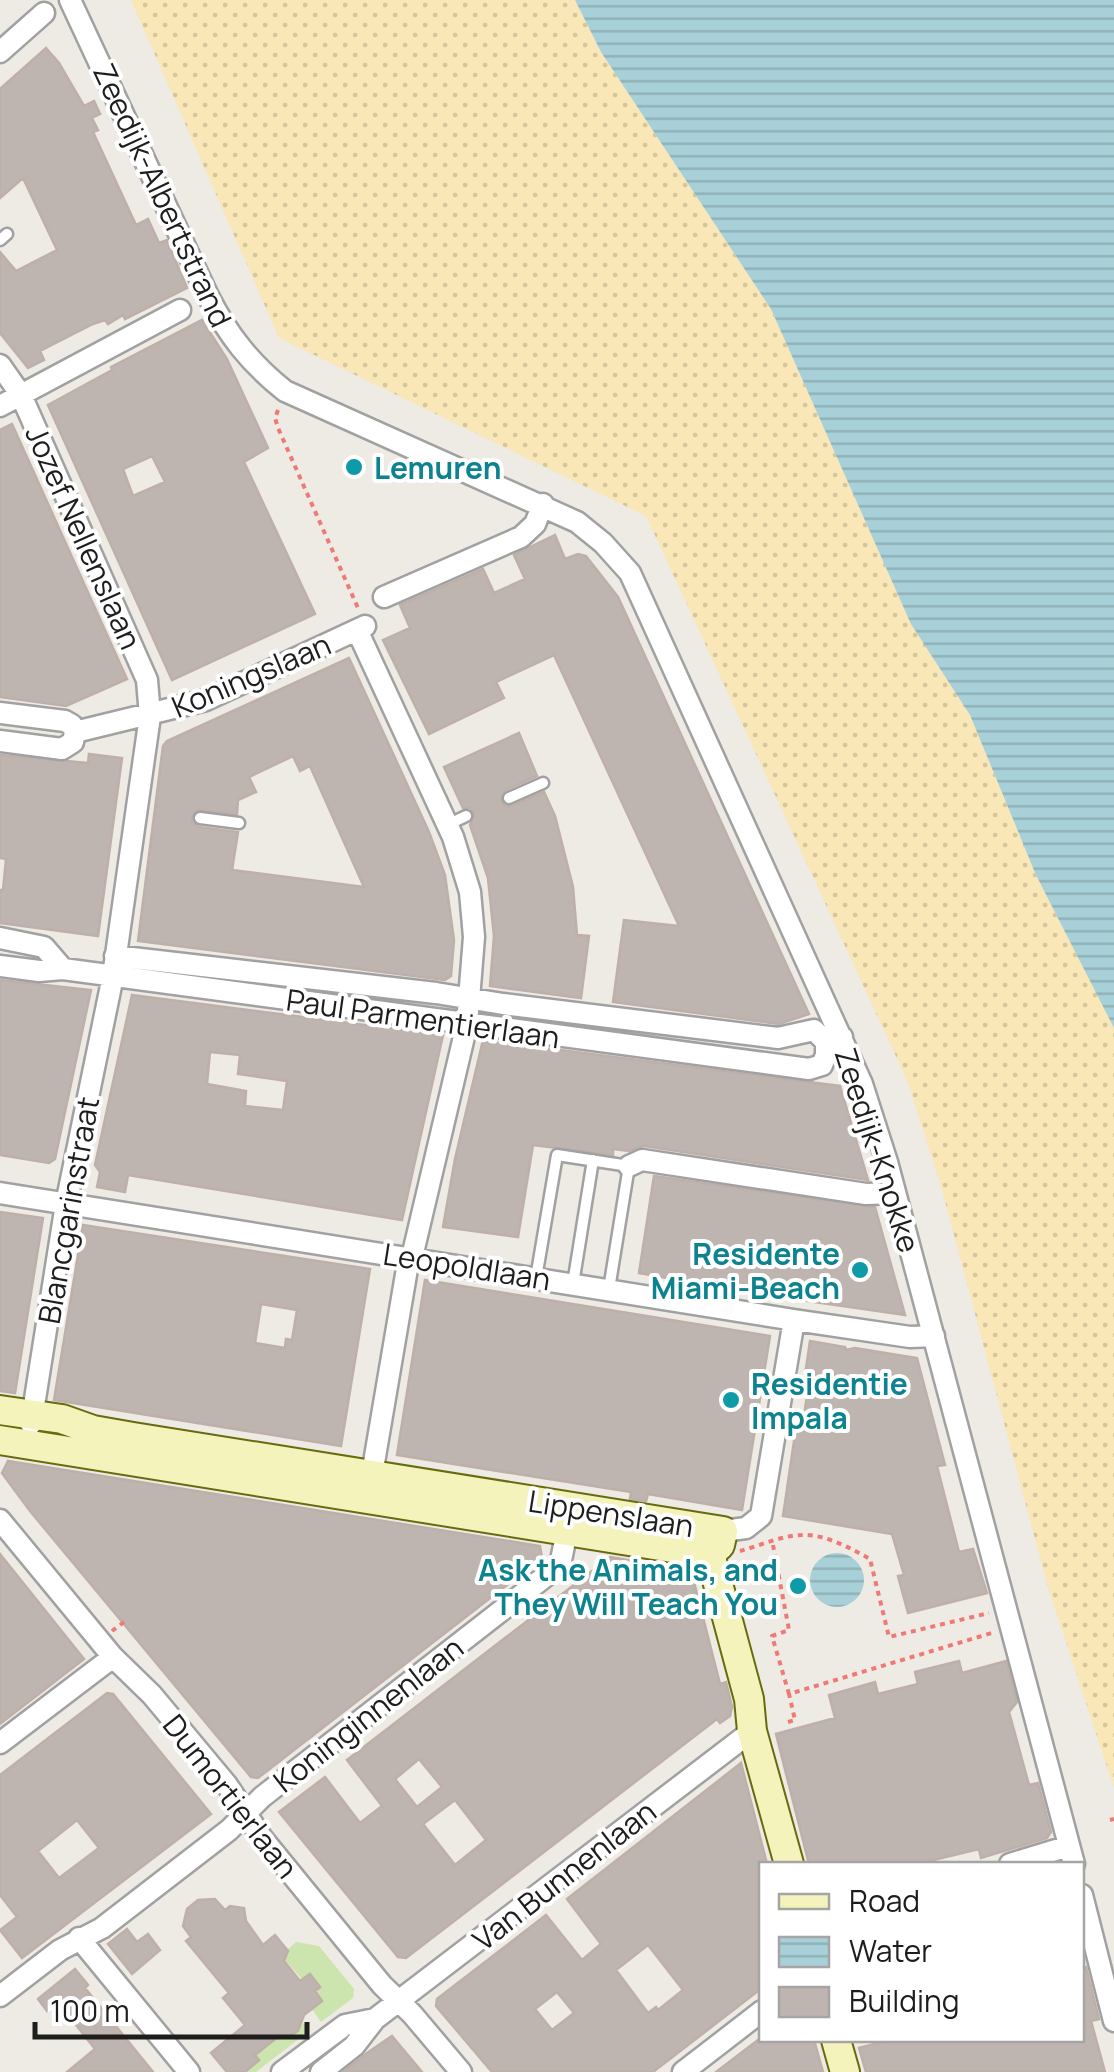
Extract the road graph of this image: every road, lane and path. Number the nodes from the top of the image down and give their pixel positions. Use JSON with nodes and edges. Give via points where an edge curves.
{"nodes":[{"id":1,"x":70,"y":0,"type":"edge"},
{"id":2,"x":44,"y":13,"type":"dead end"},
{"id":3,"x":0,"y":52,"type":"edge"},
{"id":4,"x":180,"y":310,"type":"dead end"},
{"id":5,"x":4,"y":369,"type":"edge"},
{"id":6,"x":284,"y":391,"type":"junction"},
{"id":7,"x":21,"y":395,"type":"junction"},
{"id":8,"x":0,"y":406,"type":"edge"},
{"id":9,"x":542,"y":504,"type":"junction"},
{"id":10,"x":384,"y":597,"type":"dead end"},
{"id":11,"x":361,"y":628,"type":"junction"},
{"id":12,"x":0,"y":713,"type":"edge"},
{"id":13,"x":150,"y":716,"type":"junction"},
{"id":14,"x":75,"y":732,"type":"junction"},
{"id":15,"x":0,"y":741,"type":"edge"},
{"id":16,"x":543,"y":783,"type":"dead end"},
{"id":17,"x":509,"y":798,"type":"dead end"},
{"id":18,"x":146,"y":810,"type":"joint"},
{"id":19,"x":200,"y":818,"type":"dead end"},
{"id":20,"x":240,"y":823,"type":"dead end"},
{"id":21,"x":0,"y":938,"type":"edge"},
{"id":22,"x":0,"y":966,"type":"edge"},
{"id":23,"x":114,"y":966,"type":"junction"},
{"id":24,"x":63,"y":969,"type":"junction"},
{"id":25,"x":469,"y":997,"type":"junction"},
{"id":26,"x":467,"y":1024,"type":"junction"},
{"id":27,"x":834,"y":1039,"type":"junction"},
{"id":28,"x":593,"y":1160,"type":"junction"},
{"id":29,"x":629,"y":1166,"type":"junction"},
{"id":30,"x":0,"y":1193,"type":"edge"},
{"id":31,"x":896,"y":1193,"type":"junction"},
{"id":32,"x":66,"y":1204,"type":"junction"},
{"id":33,"x":410,"y":1257,"type":"junction"},
{"id":34,"x":536,"y":1278,"type":"junction"},
{"id":35,"x":573,"y":1284,"type":"junction"},
{"id":36,"x":609,"y":1290,"type":"junction"},
{"id":37,"x":794,"y":1320,"type":"junction"},
{"id":38,"x":934,"y":1336,"type":"junction"},
{"id":39,"x":0,"y":1410,"type":"edge"},
{"id":40,"x":33,"y":1415,"type":"junction"},
{"id":41,"x":14,"y":1443,"type":"edge"},
{"id":42,"x":370,"y":1486,"type":"junction"},
{"id":43,"x":0,"y":1520,"type":"edge"},
{"id":44,"x":568,"y":1531,"type":"junction"},
{"id":45,"x":716,"y":1542,"type":"junction"},
{"id":46,"x":772,"y":1543,"type":"junction"},
{"id":47,"x":1002,"y":1596,"type":"junction"},
{"id":48,"x":1010,"y":1628,"type":"junction"},
{"id":49,"x":112,"y":1658,"type":"junction"},
{"id":50,"x":788,"y":1694,"type":"junction"},
{"id":51,"x":788,"y":1722,"type":"dead end"},
{"id":52,"x":752,"y":1731,"type":"junction"},
{"id":53,"x":0,"y":1743,"type":"edge"},
{"id":54,"x":246,"y":1814,"type":"junction"},
{"id":55,"x":1071,"y":1855,"type":"edge"},
{"id":56,"x":1048,"y":1860,"type":"edge"},
{"id":57,"x":788,"y":1862,"type":"edge"},
{"id":58,"x":1084,"y":1912,"type":"edge"},
{"id":59,"x":79,"y":1938,"type":"junction"},
{"id":60,"x":1090,"y":1963,"type":"edge"},
{"id":61,"x":0,"y":1996,"type":"edge"},
{"id":62,"x":398,"y":2001,"type":"junction"},
{"id":63,"x":759,"y":2013,"type":"edge"},
{"id":64,"x":375,"y":2019,"type":"junction"},
{"id":65,"x":1114,"y":2021,"type":"edge"},
{"id":66,"x":836,"y":2042,"type":"edge"},
{"id":67,"x":189,"y":2072,"type":"edge"},
{"id":68,"x":282,"y":2072,"type":"edge"},
{"id":69,"x":322,"y":2072,"type":"edge"},
{"id":70,"x":461,"y":2072,"type":"edge"},
{"id":71,"x":684,"y":2072,"type":"edge"},
{"id":72,"x":844,"y":2072,"type":"edge"}],
"edges":[{"from":1,"to":6,"type":"street","name":"Zeedijk-Albertstrand","via":[[225,330]]},
{"from":2,"to":3,"type":"street"},
{"from":4,"to":7,"type":"street"},
{"from":5,"to":7,"type":"street","name":"Jozef Nellenslaan"},
{"from":6,"to":9,"type":"street","name":"Zeedijk-Albertstrand"},
{"from":6,"to":11,"type":"path","via":[[278,428]]},
{"from":7,"to":8,"type":"street"},
{"from":7,"to":13,"type":"street","name":"Jozef Nellenslaan","via":[[147,680]]},
{"from":9,"to":10,"type":"street","via":[[521,537]]},
{"from":9,"to":27,"type":"street","name":"Zeedijk-Knokke","via":[[577,522],[630,573]]},
{"from":11,"to":13,"type":"street","name":"Koningslaan","via":[[206,700]]},
{"from":11,"to":25,"type":"street","via":[[457,821],[474,937]]},
{"from":12,"to":14,"type":"street","via":[[65,721]]},
{"from":13,"to":14,"type":"street","name":"Koningslaan"},
{"from":13,"to":18,"type":"street","name":"Jozef Nellenslaan"},
{"from":14,"to":15,"type":"street","name":"Koningslaan","via":[[62,749]]},
{"from":16,"to":17,"type":"lane"},
{"from":18,"to":23,"type":"street","name":"Blancgarinstraat"},
{"from":19,"to":20,"type":"lane"},
{"from":21,"to":24,"type":"street","via":[[44,948]]},
{"from":22,"to":24,"type":"street","name":"Paul Parmentierlaan"},
{"from":23,"to":24,"type":"street","name":"Paul Parmentierlaan"},
{"from":23,"to":25,"type":"street","name":"Paul Parmentierlaan"},
{"from":23,"to":26,"type":"street","name":"Paul Parmentierlaan"},
{"from":23,"to":32,"type":"street","name":"Blancgarinstraat"},
{"from":25,"to":26,"type":"street"},
{"from":25,"to":27,"type":"street","name":"Paul Parmentierlaan","via":[[778,1038],[814,1030]]},
{"from":26,"to":27,"type":"street","name":"Paul Parmentierlaan","via":[[809,1068],[822,1064]]},
{"from":26,"to":33,"type":"street"},
{"from":27,"to":31,"type":"street","name":"Zeedijk-Knokke","via":[[862,1084]]},
{"from":28,"to":29,"type":"lane"},
{"from":28,"to":34,"type":"lane","via":[[557,1155]]},
{"from":28,"to":35,"type":"lane"},
{"from":29,"to":31,"type":"street","via":[[642,1160]]},
{"from":29,"to":36,"type":"lane"},
{"from":30,"to":32,"type":"street","name":"Leopoldlaan"},
{"from":31,"to":38,"type":"street","name":"Zeedijk-Knokke"},
{"from":32,"to":33,"type":"street","name":"Leopoldlaan"},
{"from":32,"to":40,"type":"street","name":"Blancgarinstraat"},
{"from":33,"to":34,"type":"street","name":"Leopoldlaan"},
{"from":33,"to":42,"type":"street"},
{"from":34,"to":35,"type":"street","name":"Leopoldlaan"},
{"from":35,"to":36,"type":"street","name":"Leopoldlaan"},
{"from":36,"to":37,"type":"street","name":"Leopoldlaan"},
{"from":37,"to":38,"type":"street","name":"Leopoldlaan"},
{"from":37,"to":45,"type":"street","via":[[761,1516]]},
{"from":38,"to":47,"type":"street","name":"Zeedijk-Knokke"},
{"from":39,"to":40,"type":"street","name":"Lippenslaan"},
{"from":40,"to":41,"type":"street","name":"Blancgarinstraat"},
{"from":40,"to":42,"type":"street","name":"Lippenslaan"},
{"from":41,"to":42,"type":"street","name":"Lippenslaan"},
{"from":42,"to":44,"type":"street","name":"Lippenslaan"},
{"from":42,"to":45,"type":"street","name":"Lippenslaan"},
{"from":43,"to":49,"type":"street","name":"Dumortierlaan"},
{"from":44,"to":45,"type":"street","name":"Lippenslaan"},
{"from":44,"to":54,"type":"street","name":"Koninginnenlaan","via":[[560,1565]]},
{"from":45,"to":46,"type":"path","via":[[738,1552]]},
{"from":45,"to":52,"type":"street"},
{"from":46,"to":47,"type":"path","via":[[802,1535],[841,1543],[870,1560],[889,1637],[988,1614]]},
{"from":46,"to":50,"type":"path","via":[[790,1630],[772,1636]]},
{"from":47,"to":48,"type":"street","name":"Zeedijk-Knokke"},
{"from":48,"to":50,"type":"path"},
{"from":48,"to":55,"type":"street","name":"Zeedijk-Knokke"},
{"from":49,"to":53,"type":"street"},
{"from":49,"to":54,"type":"street","name":"Dumortierlaan","via":[[164,1709]]},
{"from":50,"to":51,"type":"path","via":[[795,1720]]},
{"from":52,"to":57,"type":"street"},
{"from":52,"to":62,"type":"street","name":"Van Bunnenlaan"},
{"from":54,"to":59,"type":"street","name":"Koninginnenlaan","via":[[102,1928]]},
{"from":54,"to":62,"type":"street","name":"Dumortierlaan"},
{"from":55,"to":56,"type":"street"},
{"from":58,"to":60,"type":"street"},
{"from":59,"to":61,"type":"street","name":"Koninginnenlaan"},
{"from":59,"to":67,"type":"street"},
{"from":60,"to":65,"type":"street"},
{"from":62,"to":64,"type":"street","name":"Van Bunnenlaan"},
{"from":62,"to":70,"type":"street","name":"Dumortierlaan"},
{"from":63,"to":71,"type":"street"},
{"from":64,"to":68,"type":"street","name":"Van Bunnenlaan","via":[[345,2025]]},
{"from":64,"to":69,"type":"street","name":"Van Bunnenlaan"},
{"from":66,"to":72,"type":"street"}]}
